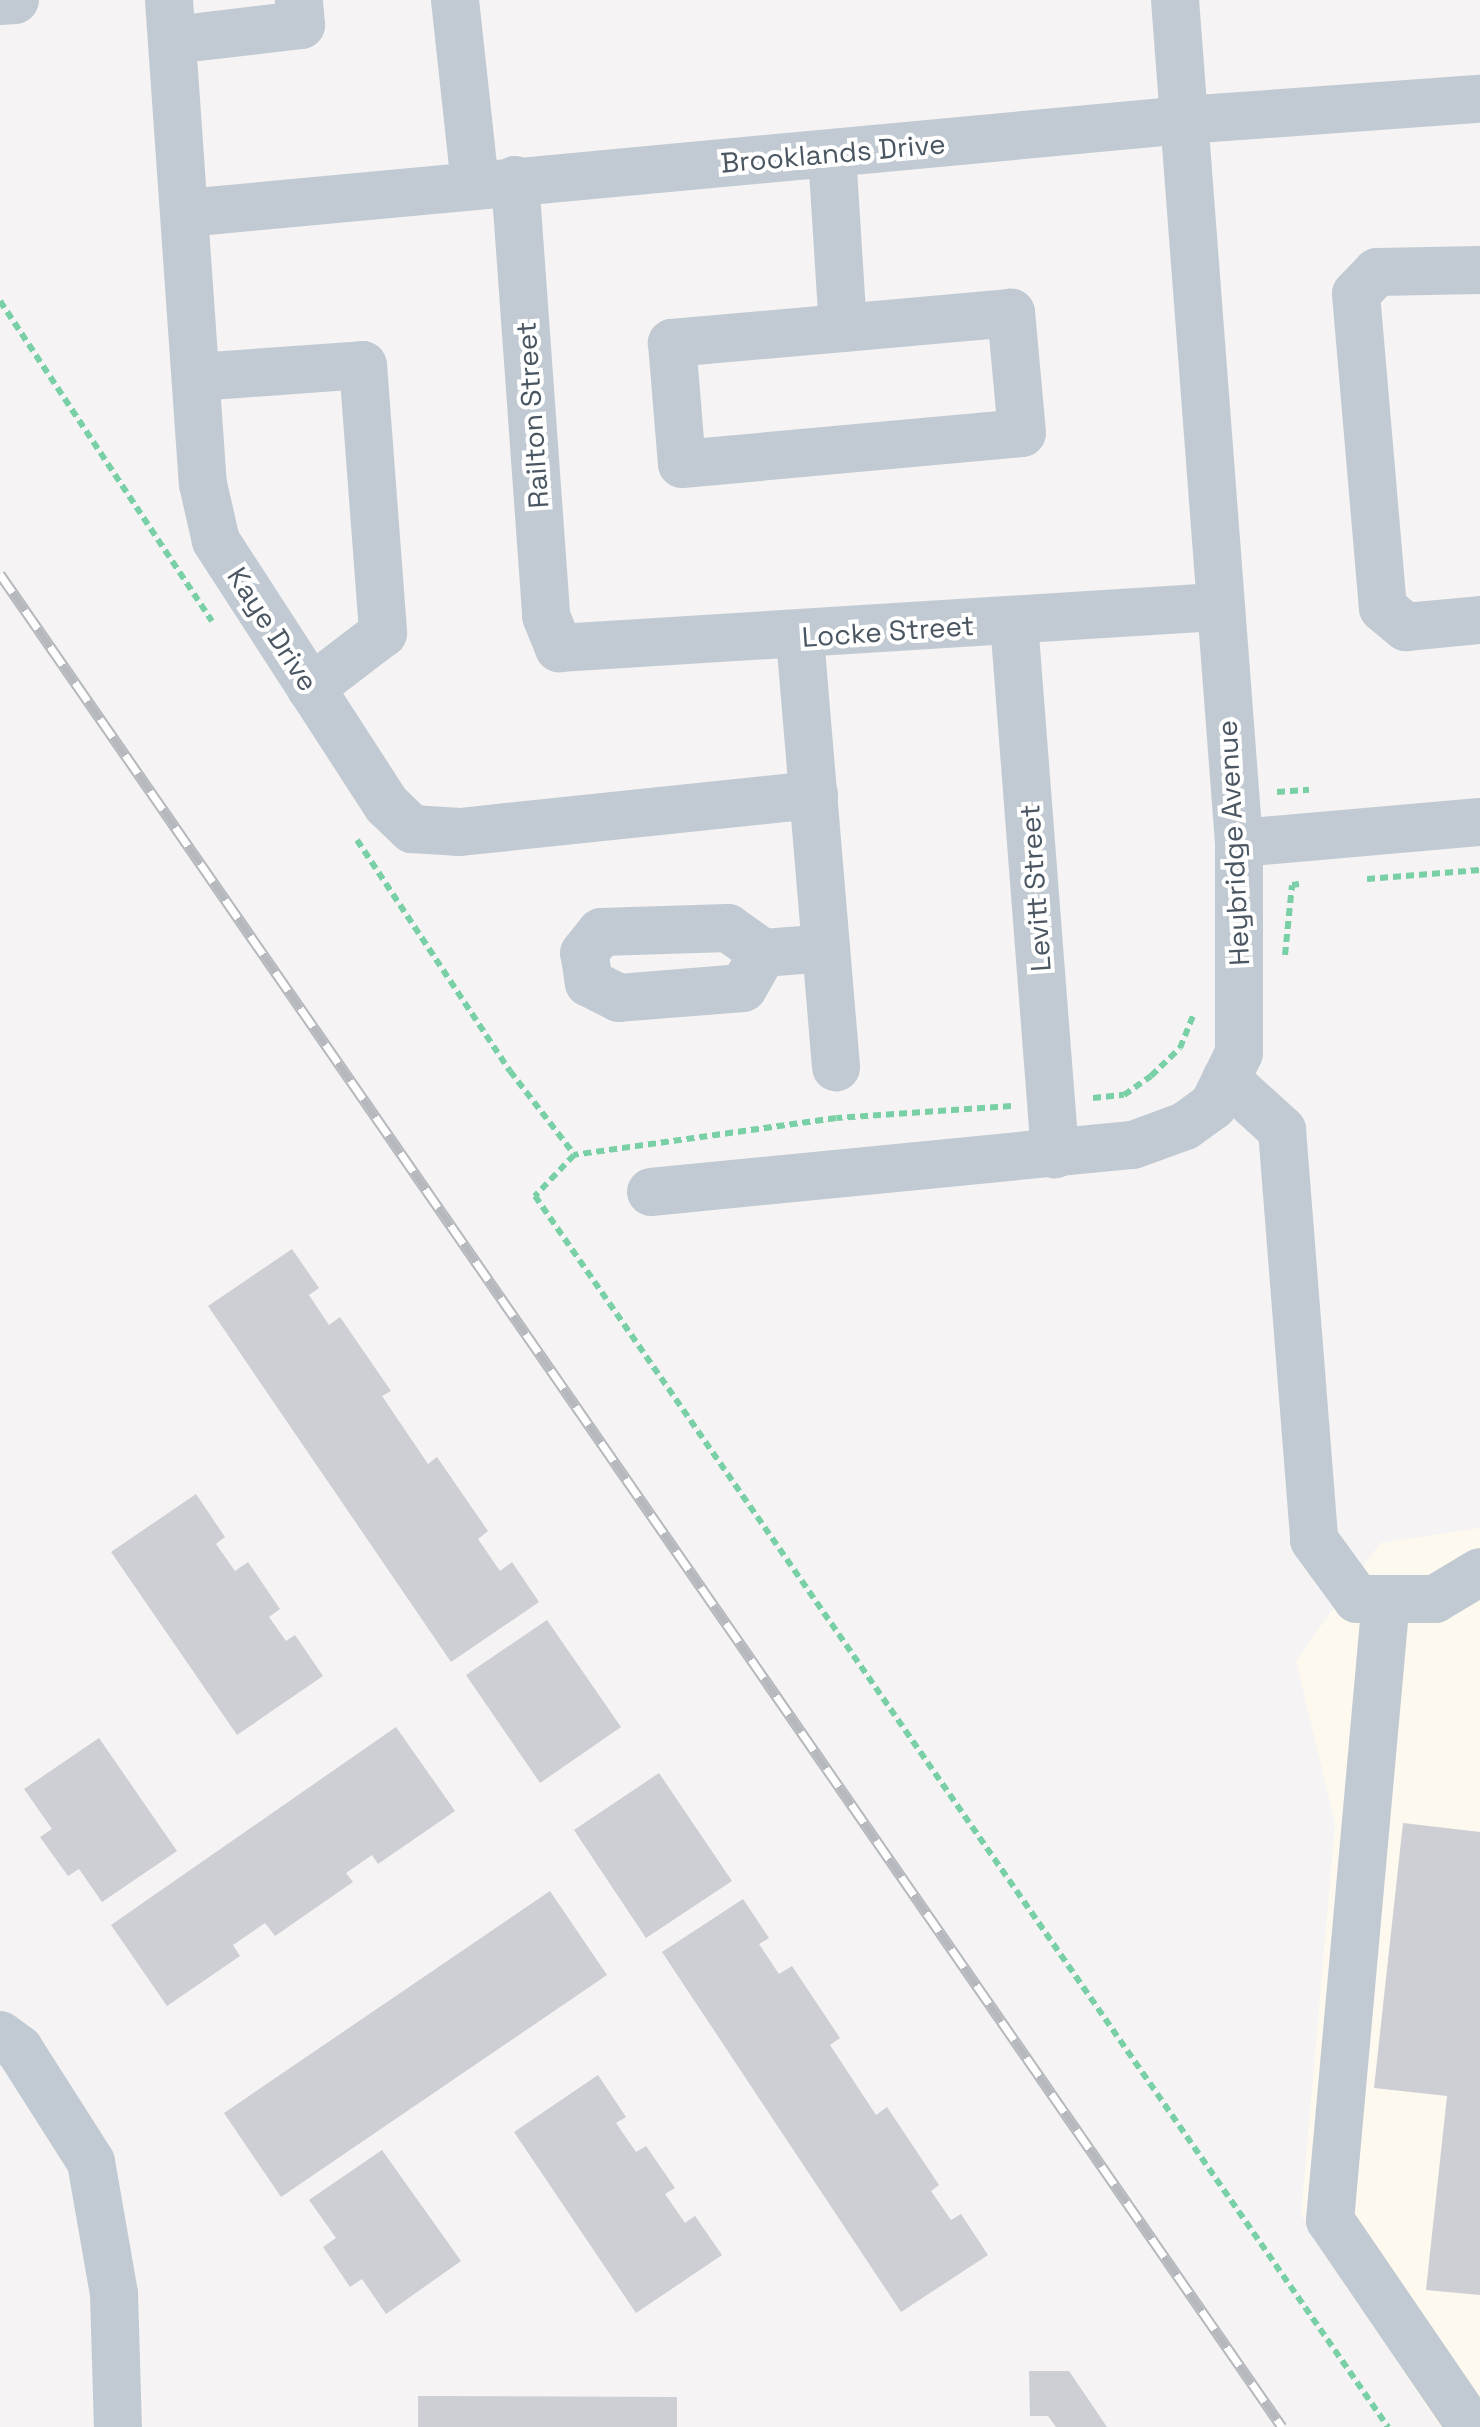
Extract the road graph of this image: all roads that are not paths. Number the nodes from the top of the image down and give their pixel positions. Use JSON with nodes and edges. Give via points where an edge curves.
{"nodes":[{"id":1,"x":16,"y":0,"type":"edge"},
{"id":2,"x":299,"y":0,"type":"edge"},
{"id":3,"x":455,"y":0,"type":"edge"},
{"id":4,"x":1175,"y":0,"type":"edge"},
{"id":5,"x":0,"y":1,"type":"edge"},
{"id":6,"x":171,"y":20,"type":"edge"},
{"id":7,"x":1480,"y":99,"type":"edge"},
{"id":8,"x":1184,"y":120,"type":"junction"},
{"id":9,"x":832,"y":154,"type":"junction"},
{"id":10,"x":495,"y":183,"type":"junction"},
{"id":11,"x":186,"y":213,"type":"junction"},
{"id":12,"x":1480,"y":270,"type":"edge"},
{"id":13,"x":843,"y":328,"type":"junction"},
{"id":14,"x":197,"y":377,"type":"junction"},
{"id":15,"x":1216,"y":608,"type":"junction"},
{"id":16,"x":1480,"y":620,"type":"edge"},
{"id":17,"x":1014,"y":622,"type":"junction"},
{"id":18,"x":800,"y":638,"type":"junction"},
{"id":19,"x":560,"y":648,"type":"joint"},
{"id":20,"x":311,"y":688,"type":"junction"},
{"id":21,"x":814,"y":795,"type":"junction"},
{"id":22,"x":1480,"y":822,"type":"edge"},
{"id":23,"x":1239,"y":843,"type":"junction"},
{"id":24,"x":826,"y":948,"type":"junction"},
{"id":25,"x":763,"y":953,"type":"dead end"},
{"id":26,"x":836,"y":1067,"type":"dead end"},
{"id":27,"x":1226,"y":1079,"type":"junction"},
{"id":28,"x":1056,"y":1154,"type":"junction"},
{"id":29,"x":650,"y":1192,"type":"dead end"},
{"id":30,"x":1480,"y":1572,"type":"edge"},
{"id":31,"x":1386,"y":1599,"type":"junction"},
{"id":32,"x":0,"y":2035,"type":"edge"},
{"id":33,"x":118,"y":2427,"type":"edge"},
{"id":34,"x":1471,"y":2427,"type":"edge"}],
"edges":[{"from":1,"to":5,"type":"street"},
{"from":2,"to":6,"type":"street","via":[[301,25]]},
{"from":3,"to":10,"type":"street","name":"Railton Street"},
{"from":4,"to":8,"type":"street","name":"Heybridge Avenue"},
{"from":6,"to":11,"type":"street","name":"Kaye Drive"},
{"from":7,"to":8,"type":"street","name":"Brooklands Drive"},
{"from":8,"to":9,"type":"street","name":"Brooklands Drive"},
{"from":8,"to":15,"type":"street","name":"Heybridge Avenue"},
{"from":9,"to":10,"type":"street","name":"Brooklands Drive"},
{"from":9,"to":13,"type":"street"},
{"from":10,"to":11,"type":"street","name":"Brooklands Drive"},
{"from":10,"to":19,"type":"street","name":"Railton Street","via":[[546,616]]},
{"from":11,"to":14,"type":"street","name":"Kaye Drive"},
{"from":12,"to":16,"type":"street","via":[[1376,272],[1356,294],[1382,608],[1406,627]]},
{"from":13,"to":13,"type":"street","via":[[672,343],[682,464],[1022,433],[1011,313]]},
{"from":14,"to":20,"type":"street","name":"Kaye Drive","via":[[204,484],[216,541]]},
{"from":14,"to":20,"type":"street","via":[[363,365],[383,634]]},
{"from":15,"to":17,"type":"street","name":"Locke Street"},
{"from":15,"to":23,"type":"street","name":"Heybridge Avenue"},
{"from":17,"to":18,"type":"street","name":"Locke Street"},
{"from":17,"to":28,"type":"street","name":"Levitt Street"},
{"from":18,"to":19,"type":"street","name":"Locke Street"},
{"from":18,"to":21,"type":"street"},
{"from":20,"to":21,"type":"street","name":"Kaye Drive","via":[[386,805],[412,829],[460,832]]},
{"from":21,"to":24,"type":"street"},
{"from":22,"to":23,"type":"street"},
{"from":23,"to":27,"type":"street","name":"Heybridge Avenue","via":[[1242,1025]]},
{"from":24,"to":25,"type":"street"},
{"from":24,"to":26,"type":"street"},
{"from":27,"to":28,"type":"street","name":"Heybridge Avenue","via":[[1213,1106],[1184,1126],[1133,1145]]},
{"from":27,"to":31,"type":"street","via":[[1282,1130],[1314,1540],[1358,1600]]},
{"from":28,"to":29,"type":"street","name":"Heybridge Avenue"},
{"from":30,"to":31,"type":"street","via":[[1436,1599]]},
{"from":31,"to":34,"type":"street","via":[[1330,2220]]},
{"from":32,"to":33,"type":"street","via":[[19,2049],[91,2162],[114,2294]]}]}
